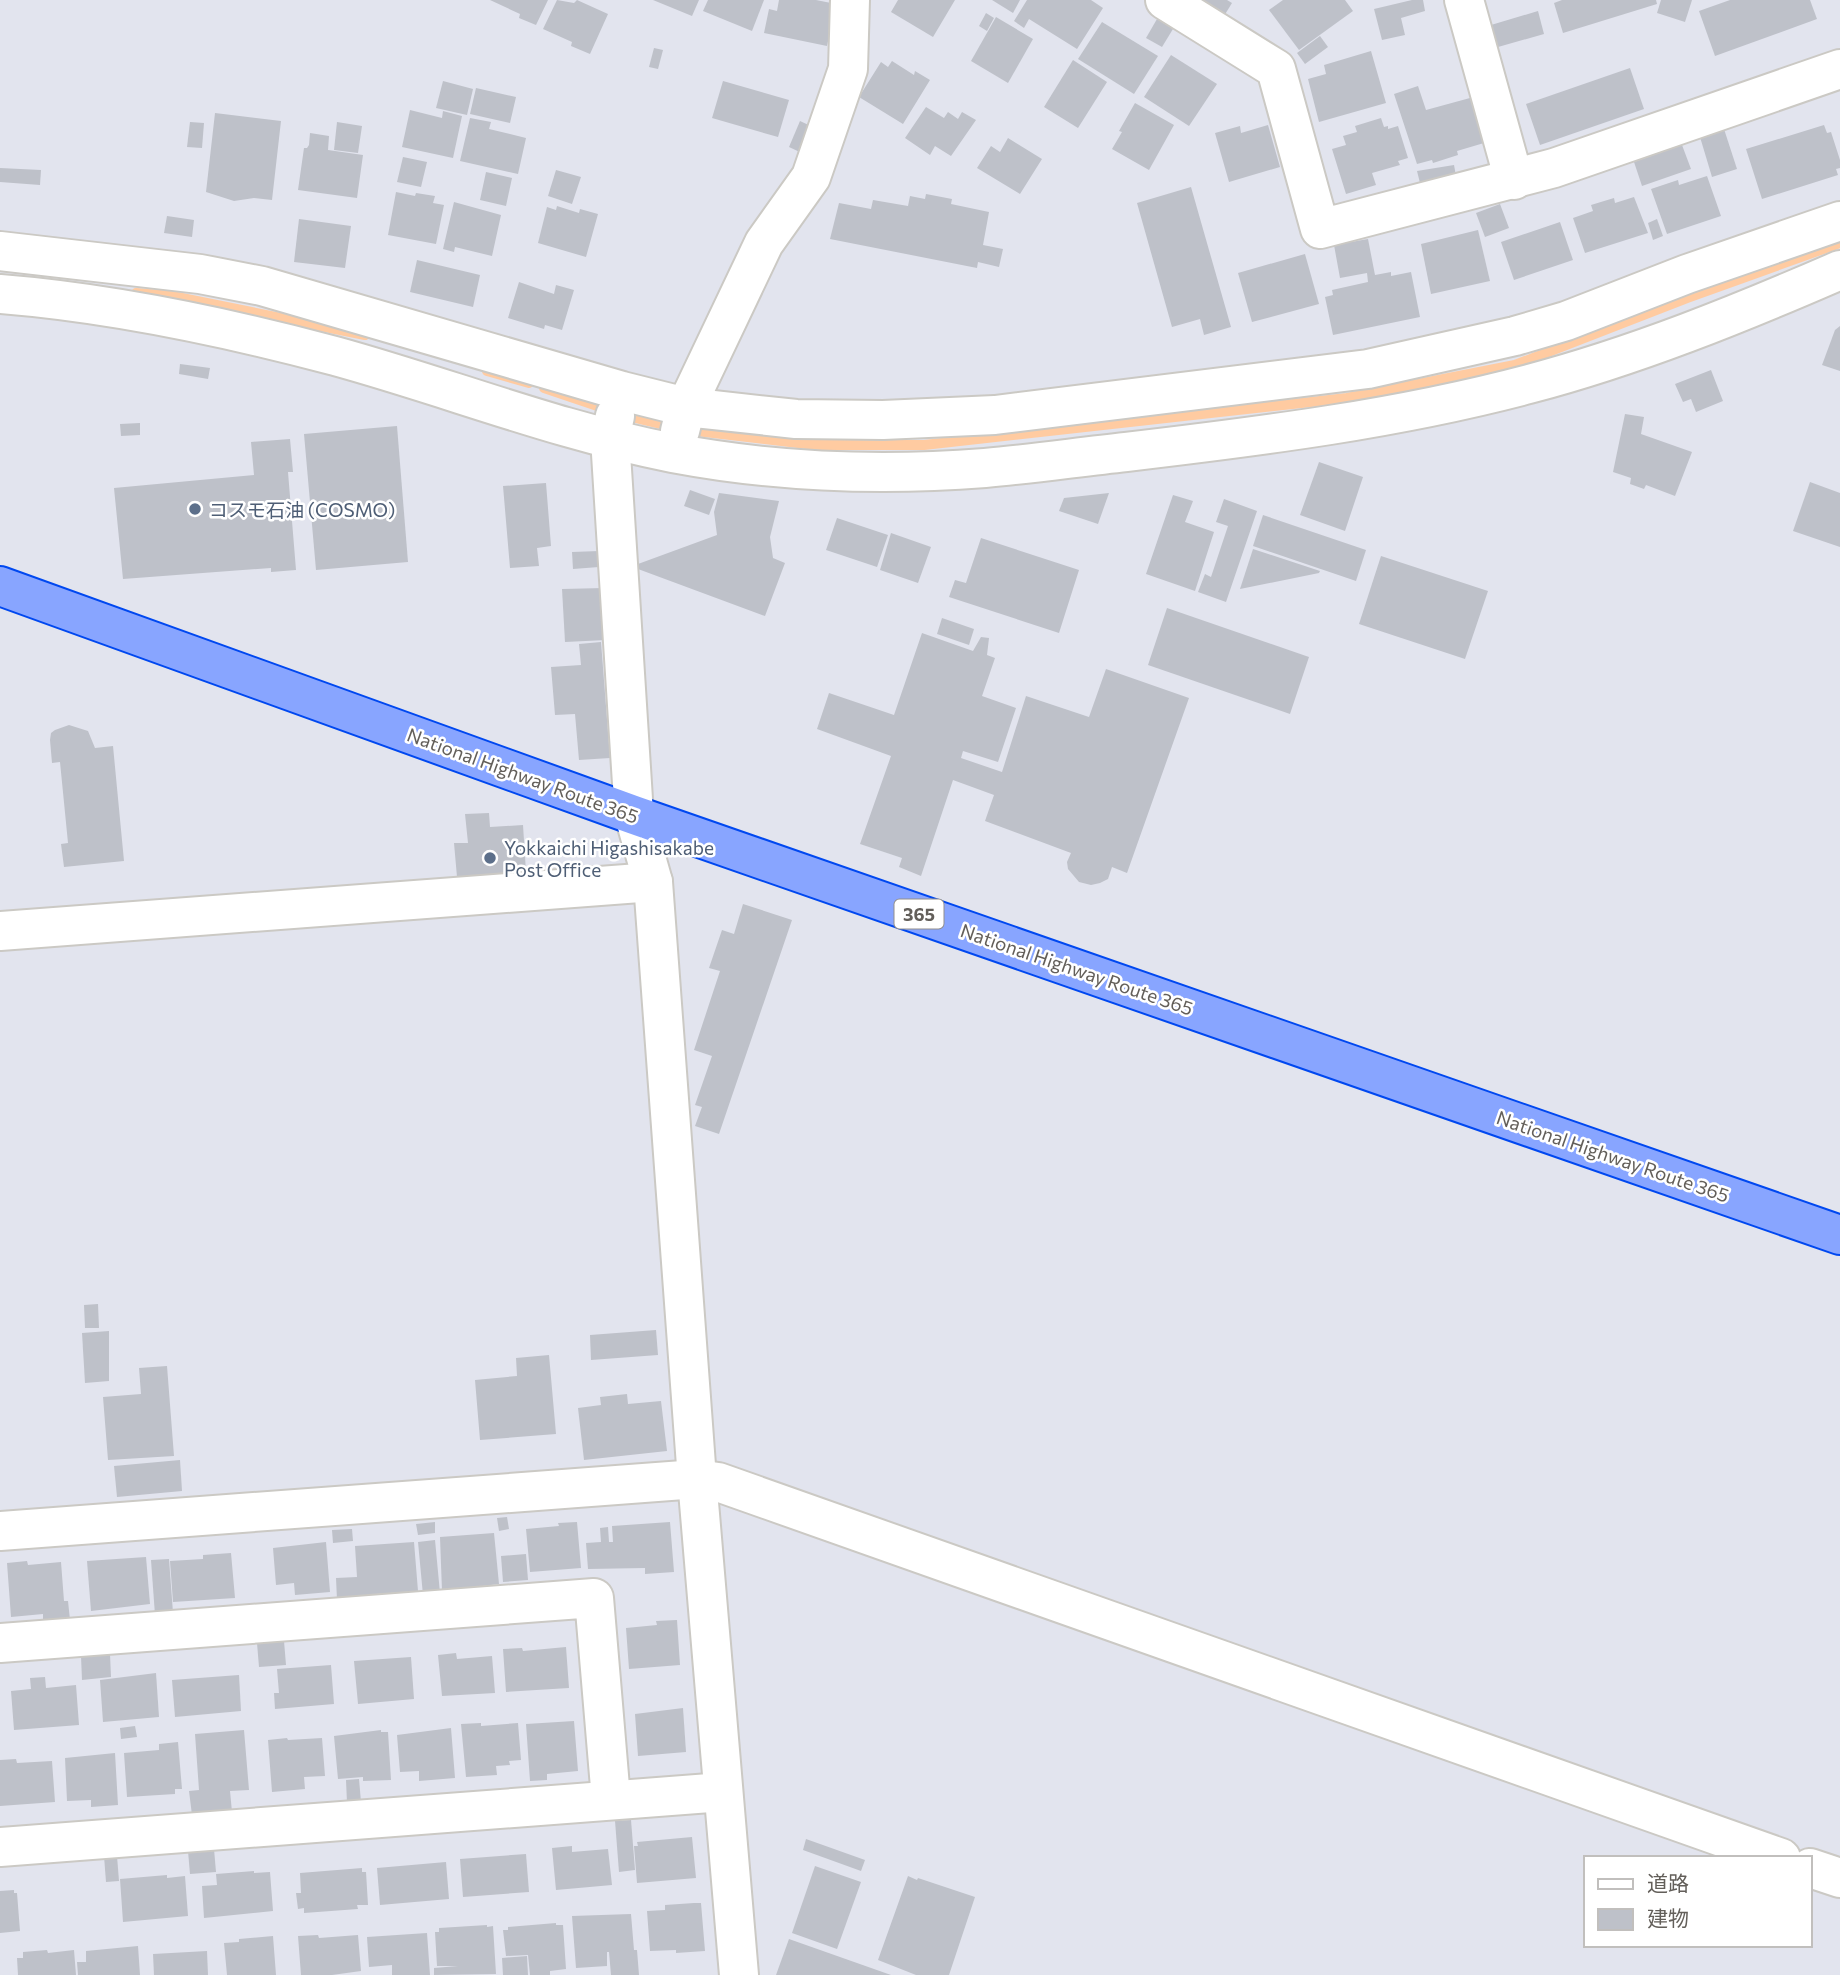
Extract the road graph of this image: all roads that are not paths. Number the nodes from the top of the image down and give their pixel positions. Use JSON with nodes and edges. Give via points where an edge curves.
{"nodes":[{"id":1,"x":850,"y":0,"type":"edge"},
{"id":2,"x":1166,"y":0,"type":"edge"},
{"id":3,"x":1464,"y":0,"type":"edge"},
{"id":4,"x":1840,"y":69,"type":"edge"},
{"id":5,"x":1514,"y":180,"type":"junction"},
{"id":6,"x":1840,"y":221,"type":"edge"},
{"id":7,"x":0,"y":251,"type":"edge"},
{"id":8,"x":1840,"y":270,"type":"edge"},
{"id":9,"x":262,"y":286,"type":"junction"},
{"id":10,"x":0,"y":294,"type":"edge"},
{"id":11,"x":252,"y":337,"type":"junction"},
{"id":12,"x":622,"y":391,"type":"junction"},
{"id":13,"x":686,"y":407,"type":"junction"},
{"id":14,"x":610,"y":438,"type":"junction"},
{"id":15,"x":676,"y":453,"type":"junction"},
{"id":16,"x":0,"y":586,"type":"edge"},
{"id":17,"x":634,"y":815,"type":"junction"},
{"id":18,"x":653,"y":882,"type":"junction"},
{"id":19,"x":0,"y":930,"type":"edge"},
{"id":20,"x":1840,"y":1235,"type":"edge"},
{"id":21,"x":697,"y":1479,"type":"junction"},
{"id":22,"x":0,"y":1531,"type":"edge"},
{"id":23,"x":0,"y":1643,"type":"edge"},
{"id":24,"x":723,"y":1792,"type":"junction"},
{"id":25,"x":611,"y":1799,"type":"junction"},
{"id":26,"x":0,"y":1847,"type":"edge"},
{"id":27,"x":1776,"y":1856,"type":"edge"},
{"id":28,"x":1812,"y":1869,"type":"edge"},
{"id":29,"x":1840,"y":1878,"type":"edge"},
{"id":30,"x":739,"y":1975,"type":"edge"}],
"edges":[{"from":1,"to":13,"type":"street","via":[[848,69],[811,177],[764,243]]},
{"from":2,"to":5,"type":"street","via":[[1276,69],[1320,229]]},
{"from":3,"to":5,"type":"street"},
{"from":4,"to":5,"type":"street"},
{"from":6,"to":13,"type":"street","via":[[1566,321],[1368,369],[995,415],[796,419]]},
{"from":7,"to":9,"type":"street","via":[[200,274]]},
{"from":8,"to":15,"type":"street","via":[[1689,332],[1533,383],[1340,424],[986,468],[808,470]]},
{"from":9,"to":11,"type":"street"},
{"from":9,"to":12,"type":"street"},
{"from":10,"to":11,"type":"street","via":[[153,313]]},
{"from":11,"to":14,"type":"street","via":[[334,356]]},
{"from":12,"to":13,"type":"street"},
{"from":12,"to":14,"type":"street"},
{"from":13,"to":15,"type":"street"},
{"from":14,"to":15,"type":"street"},
{"from":14,"to":17,"type":"street"},
{"from":16,"to":17,"type":"highway","name":"National Highway Route 365","number":"365"},
{"from":17,"to":18,"type":"street"},
{"from":17,"to":20,"type":"highway","name":"National Highway Route 365","number":"365"},
{"from":18,"to":19,"type":"street"},
{"from":18,"to":21,"type":"street"},
{"from":21,"to":22,"type":"street"},
{"from":21,"to":24,"type":"street"},
{"from":21,"to":27,"type":"street","via":[[731,1486]]},
{"from":23,"to":25,"type":"street","via":[[594,1598]]},
{"from":24,"to":25,"type":"street"},
{"from":24,"to":30,"type":"street"},
{"from":25,"to":26,"type":"street"},
{"from":28,"to":29,"type":"street"}]}
